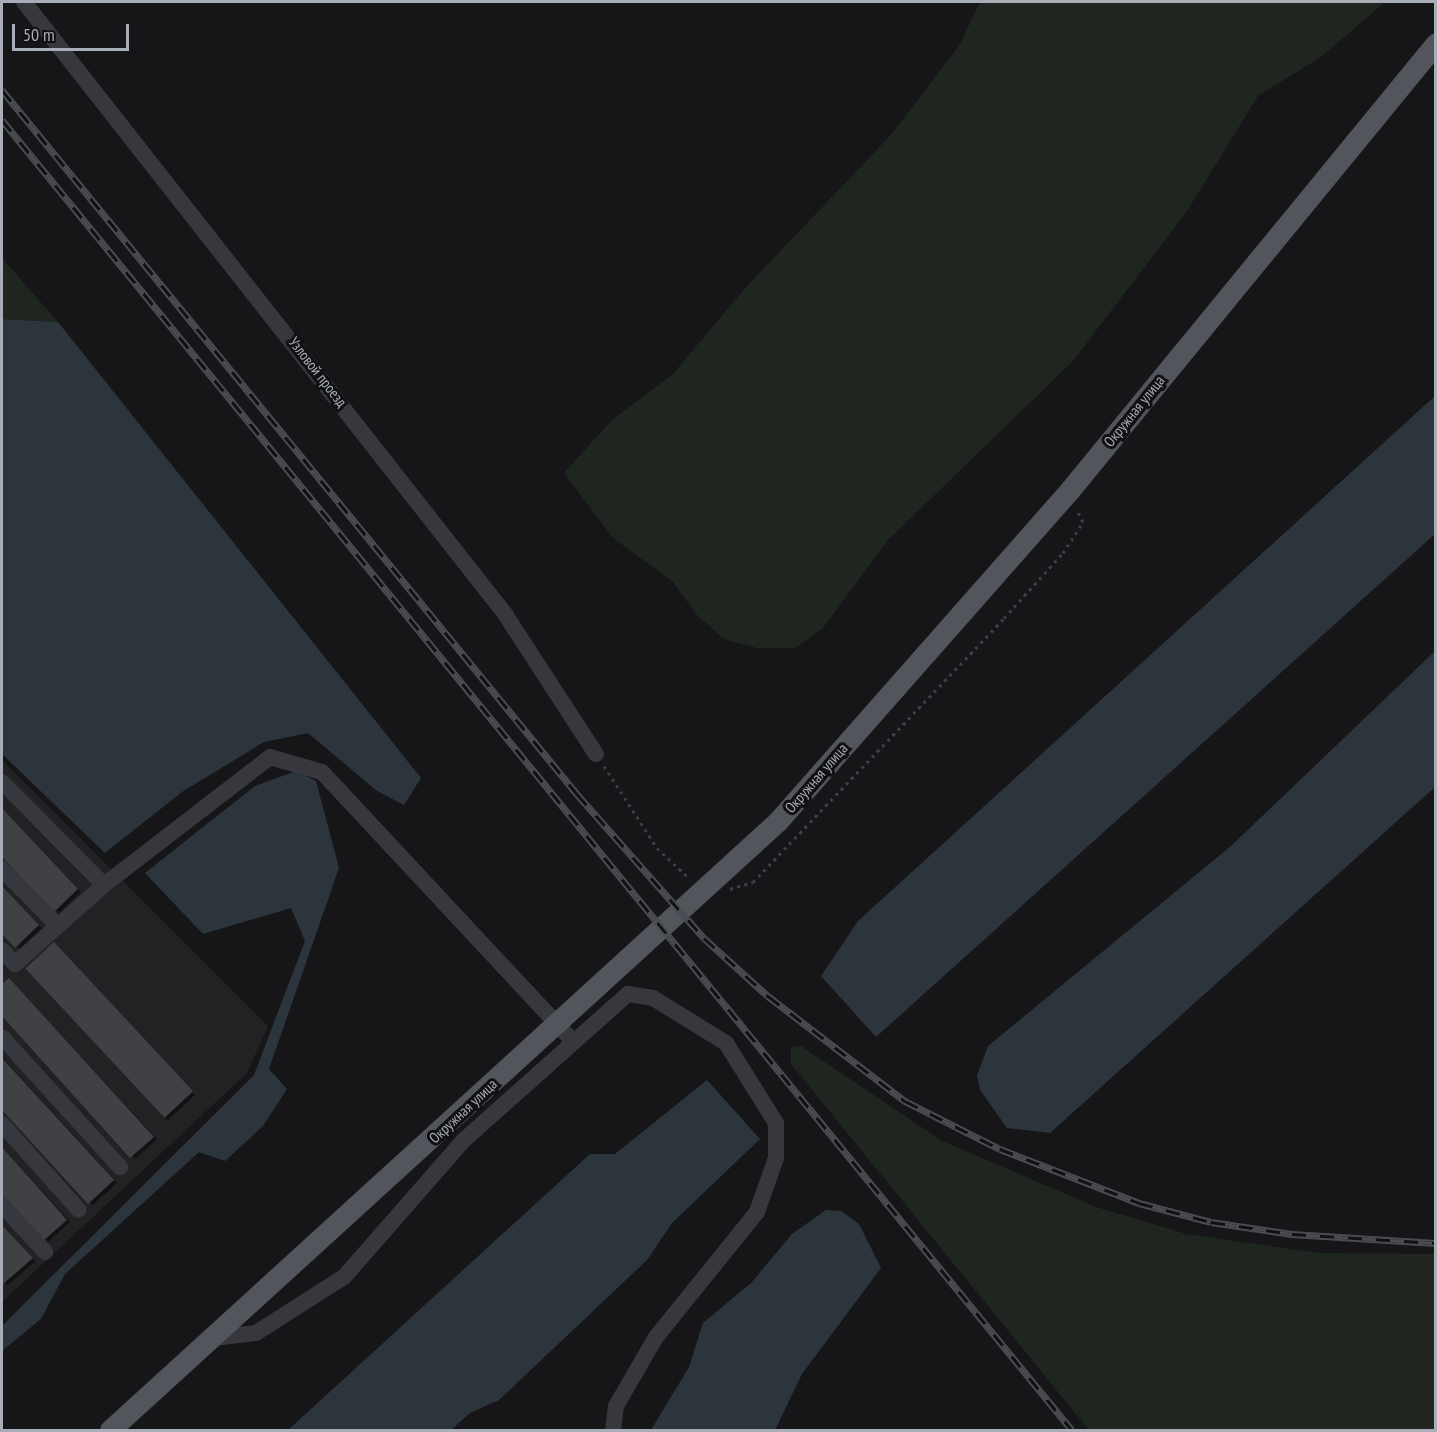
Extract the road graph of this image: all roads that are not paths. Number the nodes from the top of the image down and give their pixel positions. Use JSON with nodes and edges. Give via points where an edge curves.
{"nodes":[{"id":1,"x":24,"y":2,"type":"edge"},
{"id":2,"x":1436,"y":43,"type":"edge"},
{"id":3,"x":596,"y":754,"type":"dead end"},
{"id":4,"x":2,"y":782,"type":"edge"},
{"id":5,"x":2,"y":869,"type":"edge"},
{"id":6,"x":104,"y":885,"type":"junction"},
{"id":7,"x":57,"y":925,"type":"junction"},
{"id":8,"x":2,"y":950,"type":"edge"},
{"id":9,"x":8,"y":969,"type":"edge"},
{"id":10,"x":2,"y":1037,"type":"edge"},
{"id":11,"x":574,"y":1042,"type":"junction"},
{"id":12,"x":2,"y":1124,"type":"edge"},
{"id":13,"x":120,"y":1167,"type":"dead end"},
{"id":14,"x":2,"y":1205,"type":"edge"},
{"id":15,"x":79,"y":1210,"type":"dead end"},
{"id":16,"x":45,"y":1252,"type":"dead end"},
{"id":17,"x":213,"y":1338,"type":"junction"},
{"id":18,"x":110,"y":1431,"type":"edge"},
{"id":19,"x":613,"y":1431,"type":"edge"}],
"edges":[{"from":1,"to":3,"type":"street","name":"Узловой проезд","via":[[505,614]]},
{"from":2,"to":17,"type":"main road","name":"Окружная улица","via":[[1069,491],[778,821]]},
{"from":4,"to":6,"type":"street"},
{"from":5,"to":7,"type":"street"},
{"from":6,"to":7,"type":"street"},
{"from":6,"to":11,"type":"street","via":[[270,757],[322,772]]},
{"from":7,"to":9,"type":"street"},
{"from":8,"to":9,"type":"street"},
{"from":10,"to":13,"type":"street"},
{"from":11,"to":17,"type":"street","via":[[464,1140],[344,1277],[256,1333]]},
{"from":11,"to":19,"type":"street","via":[[628,994],[653,998],[726,1043],[776,1123],[776,1158],[757,1212],[656,1337],[616,1406]]},
{"from":12,"to":15,"type":"street"},
{"from":14,"to":16,"type":"street"},
{"from":17,"to":18,"type":"main road","name":"Окружная улица"}]}
